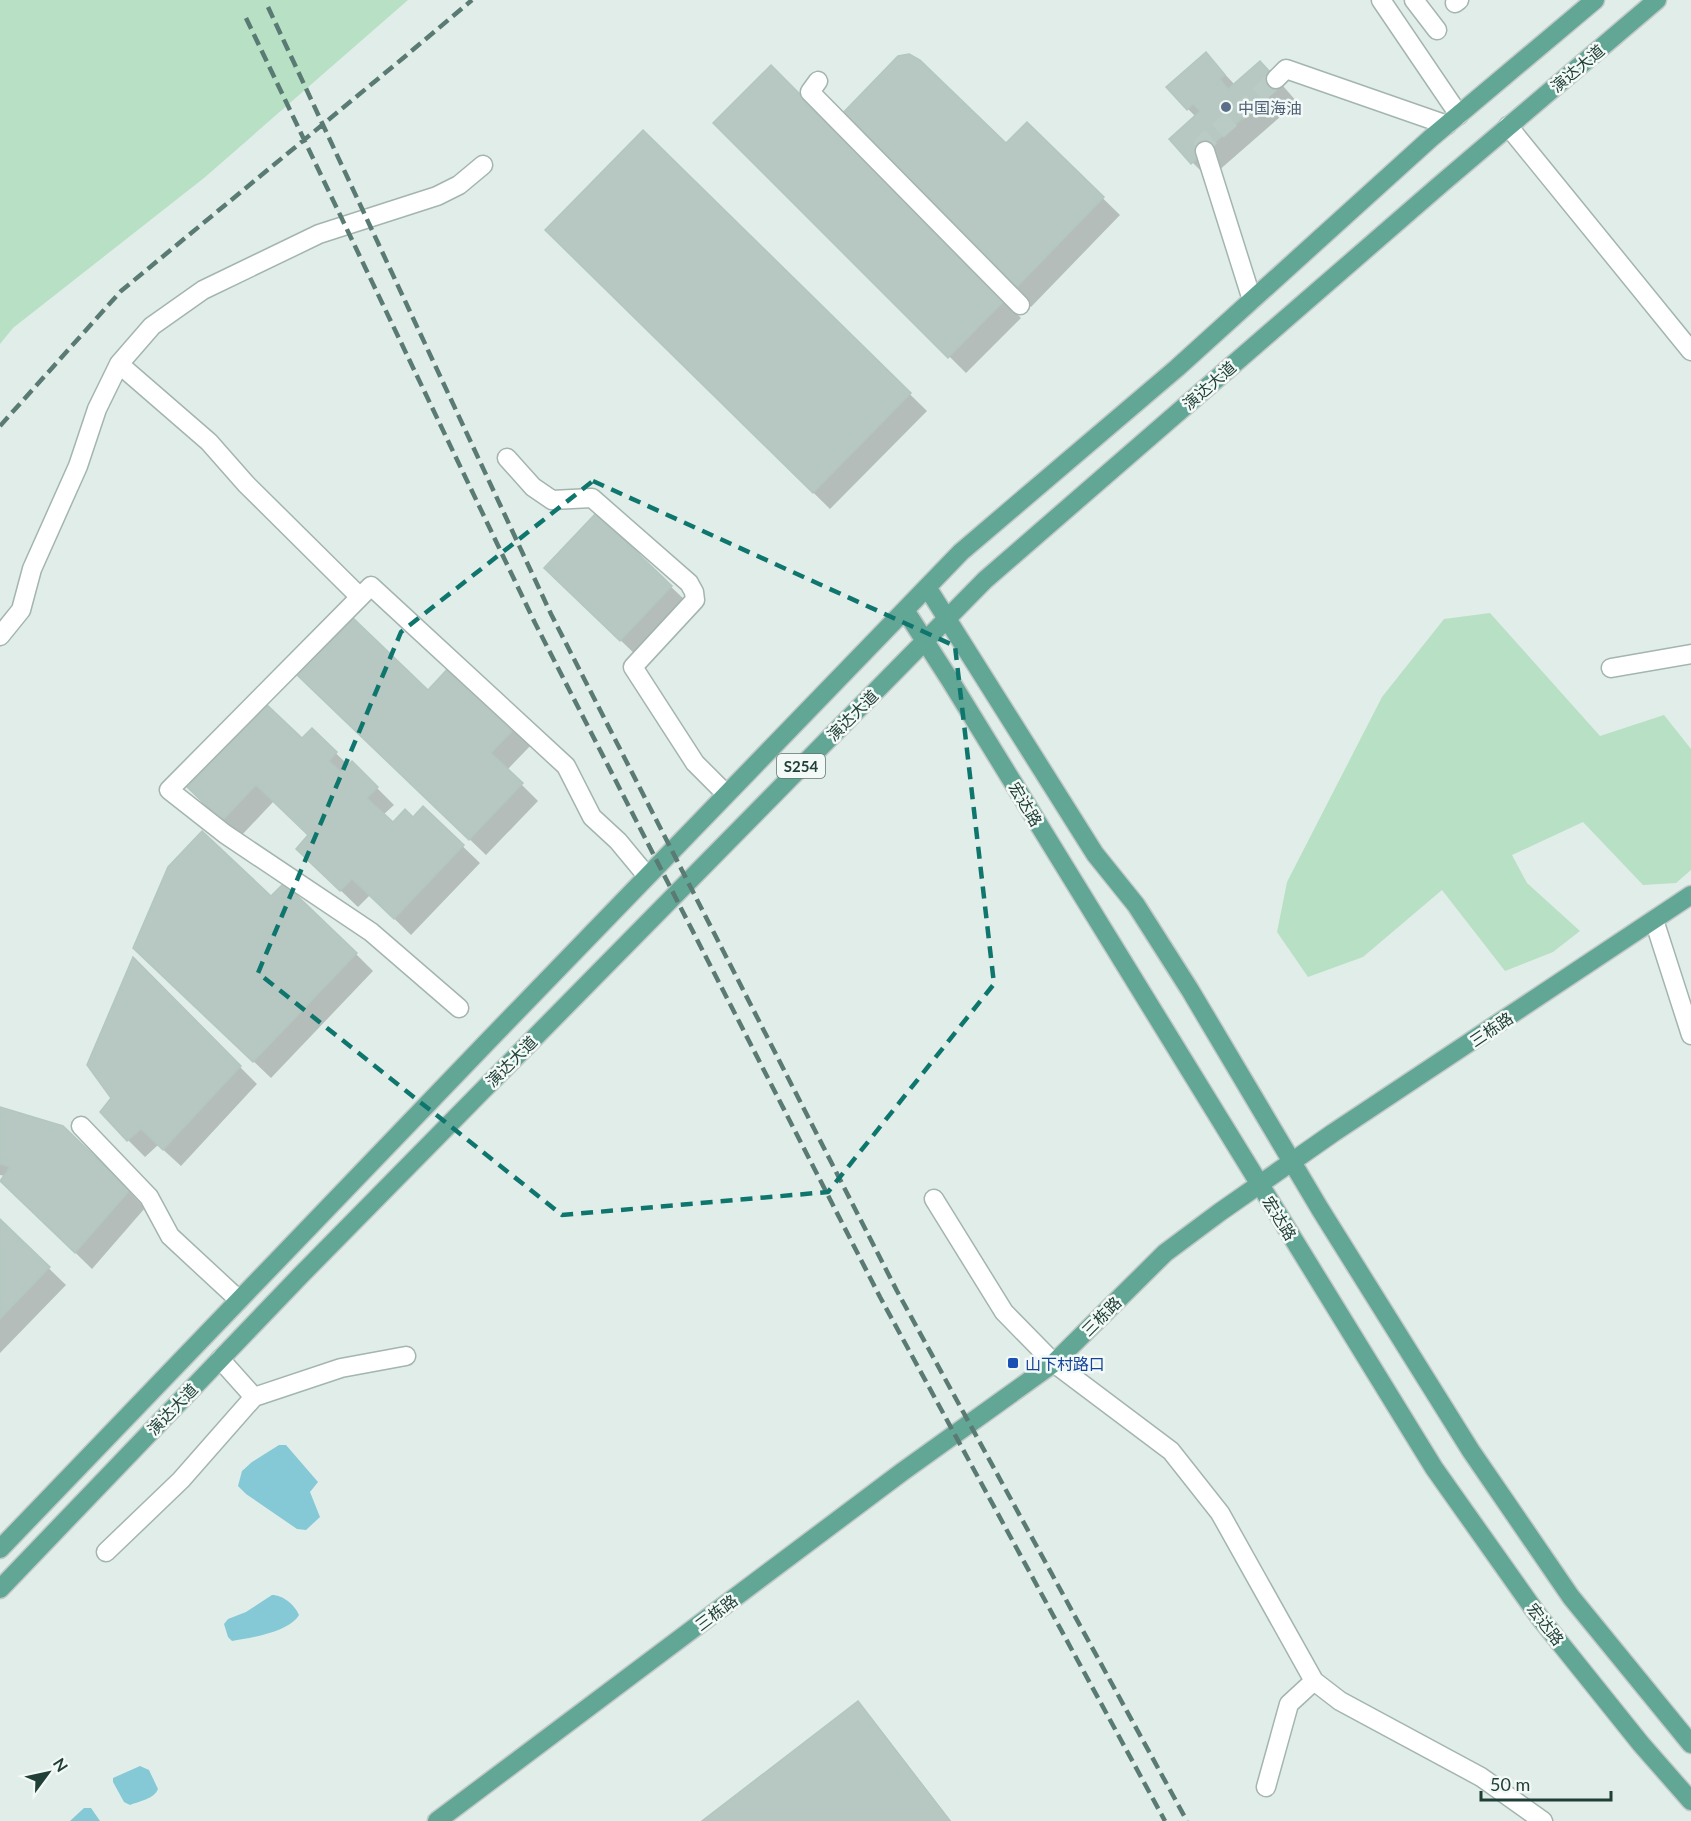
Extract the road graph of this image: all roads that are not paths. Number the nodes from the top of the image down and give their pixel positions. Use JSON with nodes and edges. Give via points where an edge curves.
{"nodes":[{"id":1,"x":1381,"y":0,"type":"edge"},
{"id":2,"x":1414,"y":0,"type":"edge"},
{"id":3,"x":1595,"y":0,"type":"edge"},
{"id":4,"x":1657,"y":0,"type":"edge"},
{"id":5,"x":1437,"y":30,"type":"dead end"},
{"id":6,"x":1276,"y":79,"type":"tunnel mouth"},
{"id":7,"x":818,"y":81,"type":"dead end"},
{"id":8,"x":1453,"y":120,"type":"junction"},
{"id":9,"x":1508,"y":126,"type":"junction"},
{"id":10,"x":1205,"y":151,"type":"dead end"},
{"id":11,"x":483,"y":165,"type":"dead end"},
{"id":12,"x":1252,"y":300,"type":"junction"},
{"id":13,"x":1020,"y":305,"type":"dead end"},
{"id":14,"x":1691,"y":351,"type":"edge"},
{"id":15,"x":119,"y":364,"type":"junction"},
{"id":16,"x":507,"y":458,"type":"dead end"},
{"id":17,"x":927,"y":587,"type":"junction"},
{"id":18,"x":360,"y":597,"type":"junction"},
{"id":19,"x":905,"y":610,"type":"junction"},
{"id":20,"x":948,"y":618,"type":"junction"},
{"id":21,"x":0,"y":636,"type":"edge"},
{"id":22,"x":925,"y":641,"type":"junction"},
{"id":23,"x":1691,"y":654,"type":"edge"},
{"id":24,"x":1611,"y":668,"type":"dead end"},
{"id":25,"x":726,"y":794,"type":"junction"},
{"id":26,"x":647,"y":876,"type":"junction"},
{"id":27,"x":1691,"y":896,"type":"edge"},
{"id":28,"x":1654,"y":920,"type":"junction"},
{"id":29,"x":459,"y":1008,"type":"dead end"},
{"id":30,"x":1691,"y":1035,"type":"edge"},
{"id":31,"x":81,"y":1126,"type":"dead end"},
{"id":32,"x":1292,"y":1162,"type":"junction"},
{"id":33,"x":1259,"y":1185,"type":"junction"},
{"id":34,"x":934,"y":1199,"type":"dead end"},
{"id":35,"x":239,"y":1300,"type":"junction"},
{"id":36,"x":406,"y":1356,"type":"dead end"},
{"id":37,"x":220,"y":1359,"type":"junction"},
{"id":38,"x":1054,"y":1363,"type":"junction"},
{"id":39,"x":254,"y":1397,"type":"junction"},
{"id":40,"x":0,"y":1550,"type":"edge"},
{"id":41,"x":106,"y":1552,"type":"dead end"},
{"id":42,"x":0,"y":1589,"type":"edge"},
{"id":43,"x":1314,"y":1681,"type":"junction"},
{"id":44,"x":1691,"y":1744,"type":"edge"},
{"id":45,"x":1266,"y":1786,"type":"dead end"},
{"id":46,"x":1691,"y":1801,"type":"edge"},
{"id":47,"x":437,"y":1821,"type":"edge"},
{"id":48,"x":1543,"y":1821,"type":"edge"}],
"edges":[{"from":1,"to":8,"type":"street"},
{"from":2,"to":5,"type":"street"},
{"from":3,"to":8,"type":"main road","name":"演达大道","number":"S254"},
{"from":4,"to":9,"type":"main road","name":"演达大道","number":"S254"},
{"from":6,"to":8,"type":"street","via":[[1286,69]]},
{"from":7,"to":13,"type":"street","via":[[810,92]]},
{"from":8,"to":12,"type":"main road","name":"演达大道","number":"S254"},
{"from":9,"to":14,"type":"street"},
{"from":9,"to":20,"type":"main road","name":"演达大道","number":"S254","via":[[1051,522]]},
{"from":10,"to":12,"type":"street"},
{"from":11,"to":15,"type":"street","via":[[459,185],[437,196],[320,234],[203,290],[152,326]]},
{"from":12,"to":17,"type":"main road","name":"演达大道","number":"S254","via":[[961,552]]},
{"from":15,"to":18,"type":"street","via":[[209,442]]},
{"from":15,"to":21,"type":"street","via":[[32,569],[21,610]]},
{"from":16,"to":25,"type":"street","via":[[533,487],[552,500],[592,498],[689,583],[694,600],[633,667],[695,763]]},
{"from":17,"to":19,"type":"main road","name":"演达大道","number":"S254"},
{"from":17,"to":20,"type":"main road","name":"宏达路"},
{"from":18,"to":26,"type":"street","via":[[371,586],[566,766],[592,817]]},
{"from":18,"to":29,"type":"street","via":[[169,790],[225,834],[371,932]]},
{"from":19,"to":22,"type":"main road","name":"宏达路"},
{"from":19,"to":25,"type":"main road","name":"演达大道","number":"S254"},
{"from":20,"to":22,"type":"main road","name":"演达大道","number":"S254"},
{"from":20,"to":32,"type":"main road","name":"宏达路","via":[[1095,854],[1136,905],[1190,990]]},
{"from":22,"to":33,"type":"main road","name":"宏达路"},
{"from":22,"to":37,"type":"main road","name":"演达大道","number":"S254"},
{"from":23,"to":24,"type":"street"},
{"from":25,"to":26,"type":"main road","name":"演达大道","number":"S254"},
{"from":26,"to":35,"type":"main road","name":"演达大道","number":"S254"},
{"from":27,"to":28,"type":"main road","name":"三栋路"},
{"from":28,"to":30,"type":"street"},
{"from":28,"to":32,"type":"main road","name":"三栋路"},
{"from":31,"to":35,"type":"street","via":[[149,1197],[170,1236]]},
{"from":32,"to":33,"type":"main road","name":"三栋路"},
{"from":32,"to":44,"type":"main road","name":"宏达路","via":[[1472,1451],[1571,1597]]},
{"from":33,"to":38,"type":"main road","name":"三栋路","via":[[1165,1252]]},
{"from":33,"to":46,"type":"main road","name":"宏达路","via":[[1440,1477],[1540,1618]]},
{"from":34,"to":38,"type":"street","via":[[1004,1312]]},
{"from":35,"to":40,"type":"main road","name":"演达大道","number":"S254"},
{"from":36,"to":39,"type":"street","via":[[341,1368]]},
{"from":37,"to":39,"type":"street"},
{"from":37,"to":42,"type":"main road","name":"演达大道","number":"S254"},
{"from":38,"to":43,"type":"street","via":[[1171,1451],[1220,1513]]},
{"from":38,"to":47,"type":"main road","name":"三栋路","via":[[902,1472]]},
{"from":39,"to":41,"type":"street","via":[[181,1480]]},
{"from":43,"to":45,"type":"street","via":[[1289,1704]]},
{"from":43,"to":48,"type":"street","via":[[1340,1701],[1481,1777]]}]}
